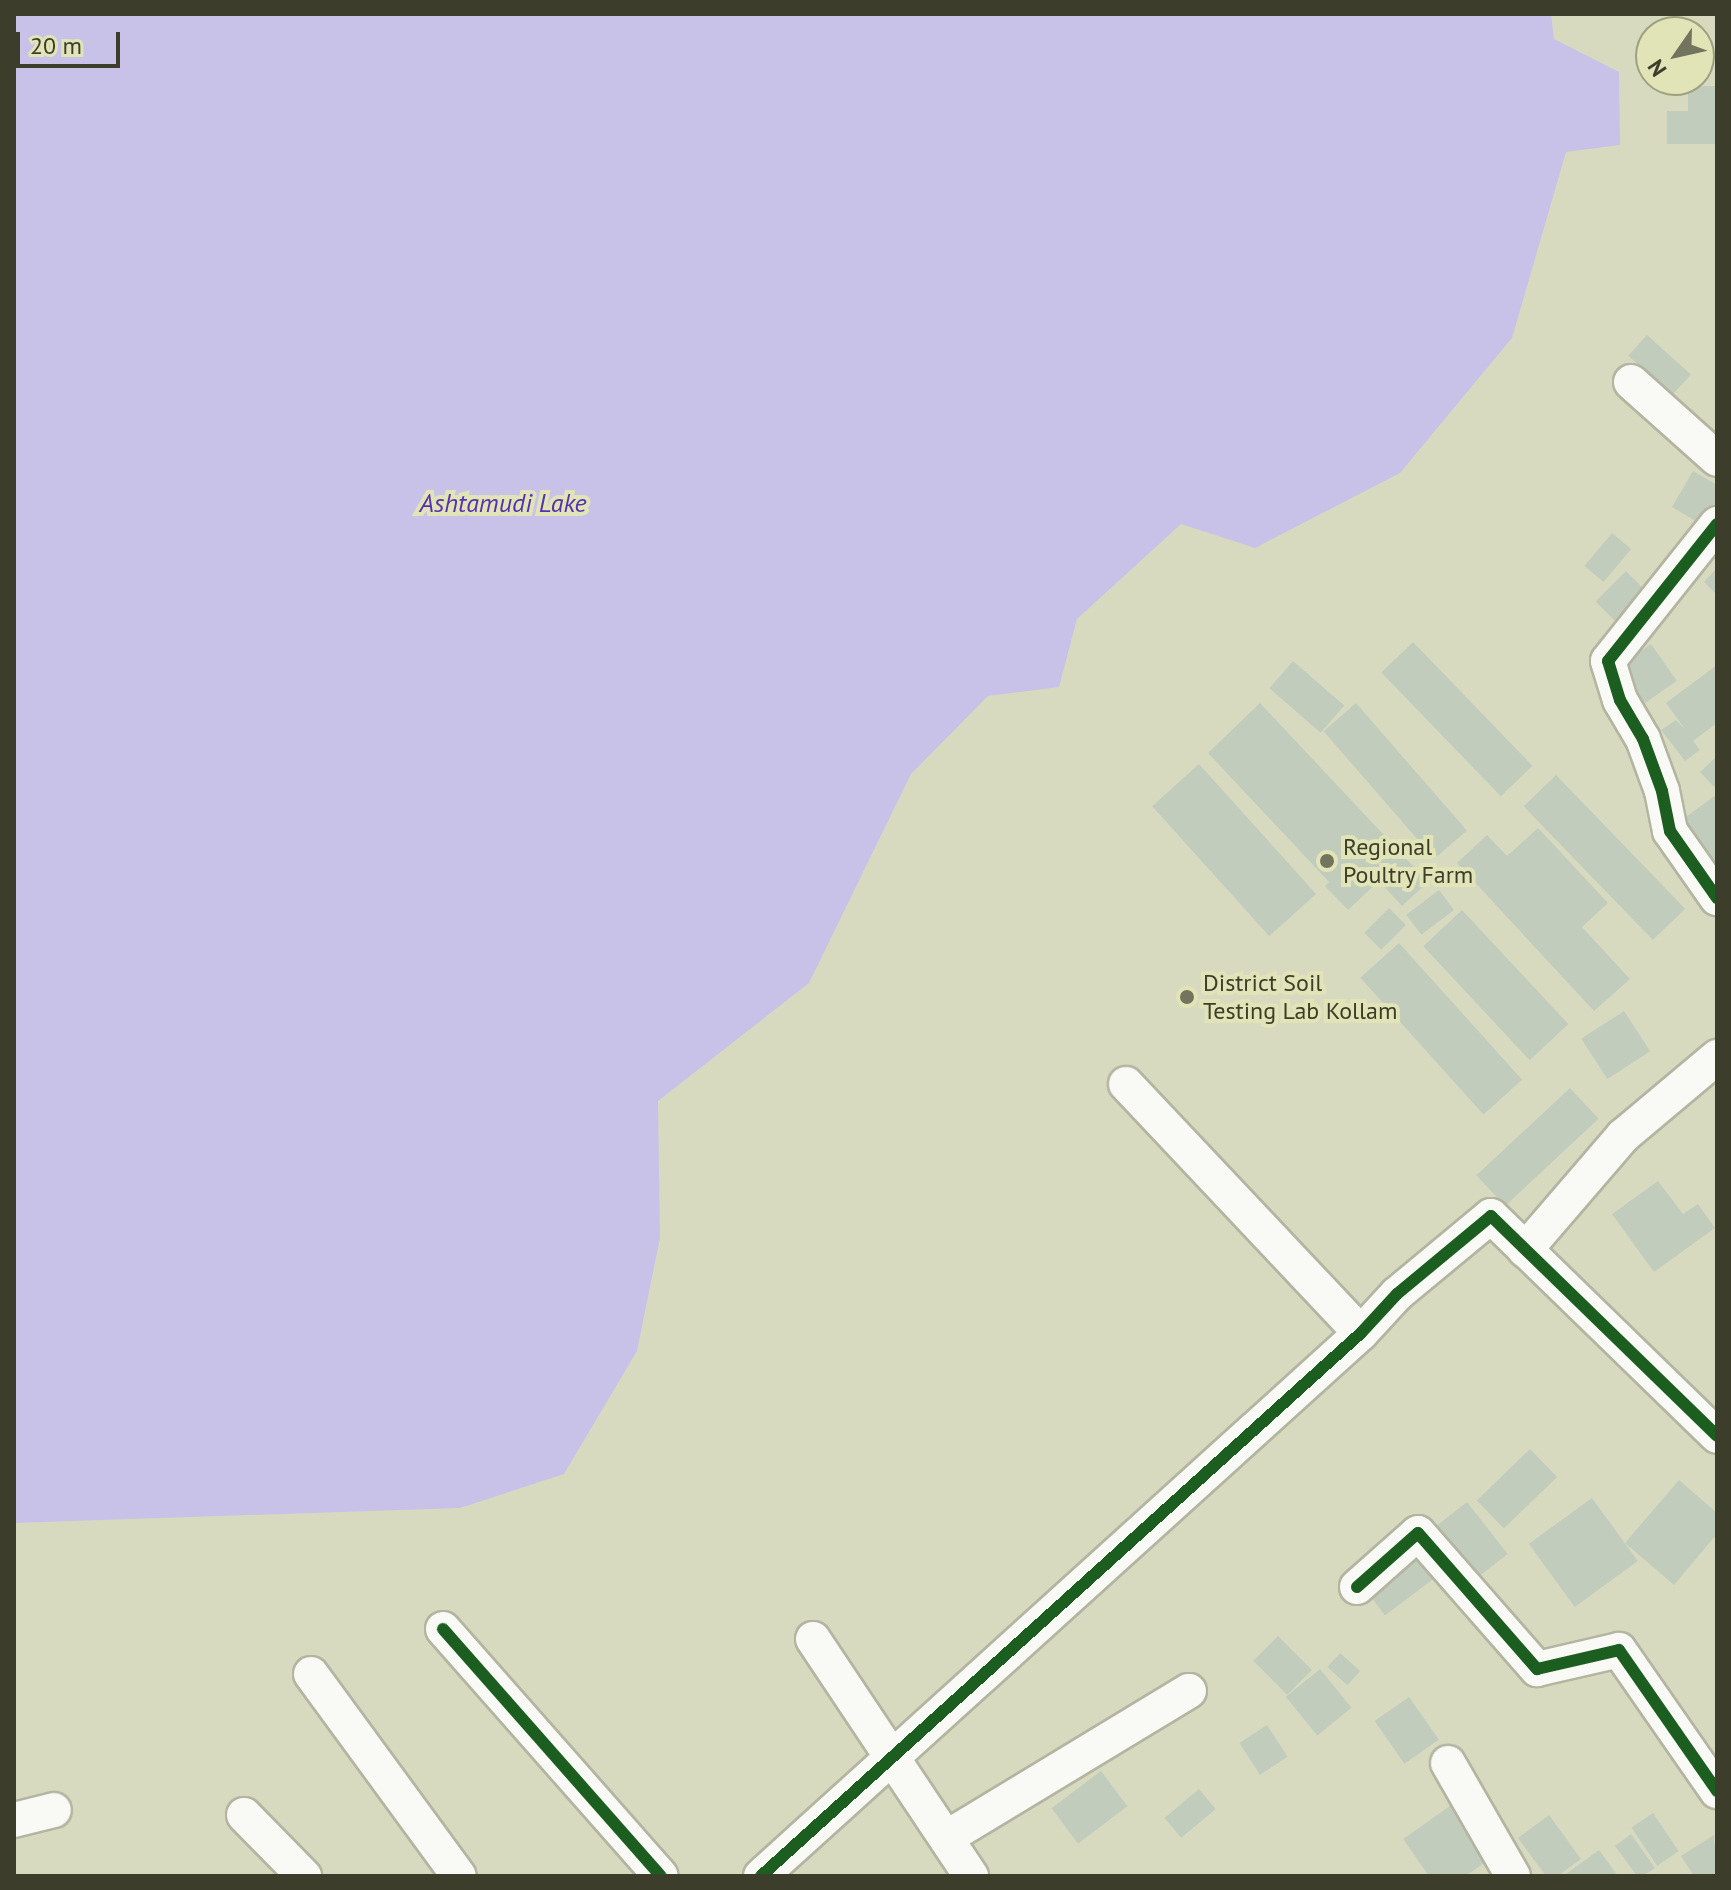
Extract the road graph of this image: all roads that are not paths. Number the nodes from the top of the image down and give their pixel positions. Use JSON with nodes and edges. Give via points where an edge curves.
{"nodes":[{"id":1,"x":1631,"y":382,"type":"dead end"},
{"id":2,"x":1717,"y":459,"type":"edge"},
{"id":3,"x":1717,"y":524,"type":"edge"},
{"id":4,"x":1717,"y":898,"type":"edge"},
{"id":5,"x":1717,"y":1057,"type":"edge"},
{"id":6,"x":1126,"y":1084,"type":"dead end"},
{"id":7,"x":1525,"y":1250,"type":"junction"},
{"id":8,"x":1361,"y":1333,"type":"junction"},
{"id":9,"x":1717,"y":1436,"type":"edge"},
{"id":10,"x":1357,"y":1587,"type":"dead end"},
{"id":11,"x":443,"y":1629,"type":"dead end"},
{"id":12,"x":813,"y":1639,"type":"dead end"},
{"id":13,"x":311,"y":1674,"type":"dead end"},
{"id":14,"x":1189,"y":1691,"type":"dead end"},
{"id":15,"x":892,"y":1757,"type":"junction"},
{"id":16,"x":1448,"y":1763,"type":"dead end"},
{"id":17,"x":1717,"y":1791,"type":"edge"},
{"id":18,"x":54,"y":1810,"type":"dead end"},
{"id":19,"x":244,"y":1815,"type":"dead end"},
{"id":20,"x":14,"y":1820,"type":"edge"},
{"id":21,"x":946,"y":1838,"type":"junction"},
{"id":22,"x":304,"y":1876,"type":"edge"},
{"id":23,"x":459,"y":1876,"type":"edge"},
{"id":24,"x":661,"y":1876,"type":"edge"},
{"id":25,"x":761,"y":1876,"type":"edge"},
{"id":26,"x":971,"y":1876,"type":"edge"},
{"id":27,"x":1513,"y":1876,"type":"edge"}],
"edges":[{"from":1,"to":2,"type":"street"},
{"from":3,"to":4,"type":"street","via":[[1608,661],[1662,791],[1670,831]]},
{"from":5,"to":7,"type":"street","via":[[1623,1136]]},
{"from":6,"to":8,"type":"street"},
{"from":7,"to":8,"type":"street","via":[[1491,1216],[1397,1294]]},
{"from":7,"to":9,"type":"street"},
{"from":8,"to":15,"type":"street"},
{"from":10,"to":17,"type":"street","via":[[1418,1533],[1537,1669],[1619,1650]]},
{"from":11,"to":24,"type":"street"},
{"from":12,"to":15,"type":"street"},
{"from":13,"to":23,"type":"street"},
{"from":14,"to":21,"type":"street"},
{"from":15,"to":21,"type":"street"},
{"from":15,"to":25,"type":"street"},
{"from":16,"to":27,"type":"street"},
{"from":18,"to":20,"type":"street"},
{"from":19,"to":22,"type":"street"},
{"from":21,"to":26,"type":"street"}]}
